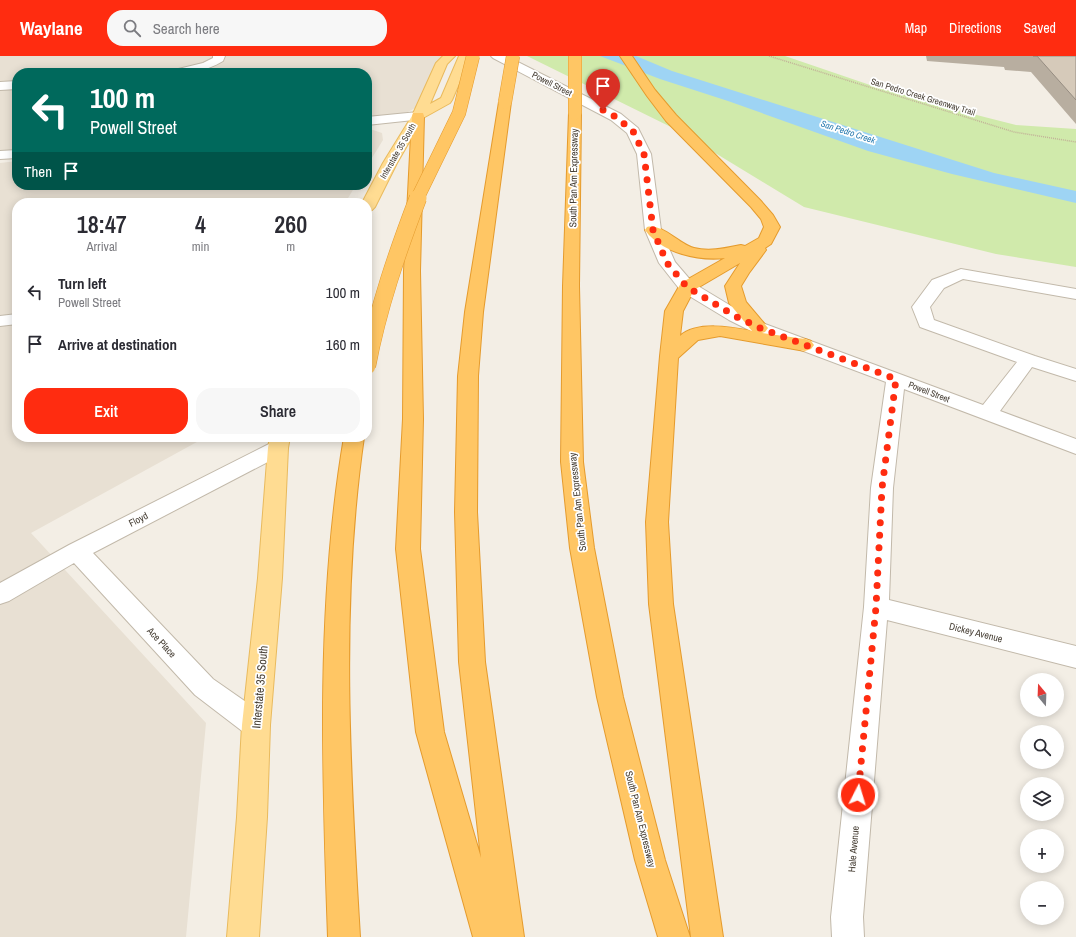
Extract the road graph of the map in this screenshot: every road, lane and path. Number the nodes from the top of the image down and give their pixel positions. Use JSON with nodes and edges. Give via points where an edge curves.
{"nodes":[{"id":1,"x":219,"y":56,"type":"edge"},
{"id":2,"x":449,"y":56,"type":"edge"},
{"id":3,"x":465,"y":56,"type":"edge"},
{"id":4,"x":473,"y":56,"type":"edge"},
{"id":5,"x":497,"y":56,"type":"edge"},
{"id":6,"x":513,"y":56,"type":"edge"},
{"id":7,"x":575,"y":56,"type":"edge"},
{"id":8,"x":626,"y":56,"type":"edge"},
{"id":9,"x":769,"y":56,"type":"edge"},
{"id":10,"x":198,"y":68,"type":"edge"},
{"id":11,"x":12,"y":85,"type":"edge"},
{"id":12,"x":0,"y":86,"type":"edge"},
{"id":13,"x":418,"y":116,"type":"junction"},
{"id":14,"x":372,"y":121,"type":"edge"},
{"id":15,"x":1076,"y":142,"type":"edge"},
{"id":16,"x":12,"y":154,"type":"edge"},
{"id":17,"x":0,"y":155,"type":"edge"},
{"id":18,"x":371,"y":198,"type":"edge"},
{"id":19,"x":653,"y":230,"type":"junction"},
{"id":20,"x":765,"y":241,"type":"junction"},
{"id":21,"x":687,"y":287,"type":"junction"},
{"id":22,"x":1076,"y":294,"type":"edge"},
{"id":23,"x":12,"y":319,"type":"edge"},
{"id":24,"x":0,"y":320,"type":"edge"},
{"id":25,"x":760,"y":328,"type":"junction"},
{"id":26,"x":372,"y":339,"type":"edge"},
{"id":27,"x":805,"y":345,"type":"junction"},
{"id":28,"x":669,"y":356,"type":"junction"},
{"id":29,"x":1028,"y":360,"type":"junction"},
{"id":30,"x":1076,"y":375,"type":"edge"},
{"id":31,"x":896,"y":379,"type":"junction"},
{"id":32,"x":987,"y":414,"type":"junction"},
{"id":33,"x":279,"y":442,"type":"edge"},
{"id":34,"x":354,"y":442,"type":"edge"},
{"id":35,"x":1076,"y":447,"type":"edge"},
{"id":36,"x":77,"y":551,"type":"junction"},
{"id":37,"x":0,"y":594,"type":"edge"},
{"id":38,"x":876,"y":607,"type":"junction"},
{"id":39,"x":1076,"y":657,"type":"edge"},
{"id":40,"x":256,"y":725,"type":"junction"},
{"id":41,"x":243,"y":937,"type":"edge"},
{"id":42,"x":344,"y":937,"type":"edge"},
{"id":43,"x":489,"y":937,"type":"edge"},
{"id":44,"x":508,"y":937,"type":"edge"},
{"id":45,"x":674,"y":937,"type":"edge"},
{"id":46,"x":707,"y":937,"type":"edge"},
{"id":47,"x":848,"y":937,"type":"edge"}],
"edges":[{"from":1,"to":10,"type":"street","via":[[207,66]]},
{"from":2,"to":13,"type":"main road","name":"Interstate 35 South","via":[[442,63]]},
{"from":3,"to":13,"type":"main road","name":"Interstate 35 South","via":[[446,100]]},
{"from":4,"to":26,"type":"highway","bridge":true,"via":[[459,113],[420,191],[398,248]]},
{"from":5,"to":19,"type":"street","name":"Powell Street","via":[[616,117],[633,131],[644,154]]},
{"from":6,"to":44,"type":"highway","bridge":true,"via":[[474,312],[468,376],[466,512],[472,662]]},
{"from":7,"to":45,"type":"highway","name":"South Pan Am Expressway","bridge":true,"via":[[571,286],[572,462],[582,548],[610,697],[650,860]]},
{"from":8,"to":20,"type":"highway","via":[[671,118],[768,218],[772,227]]},
{"from":9,"to":15,"type":"path","name":"San Pedro Creek Greenway Trail","via":[[1014,132]]},
{"from":11,"to":12,"type":"street"},
{"from":13,"to":14,"type":"street"},
{"from":13,"to":18,"type":"main road","name":"Interstate 35 South"},
{"from":13,"to":43,"type":"highway","via":[[412,271],[413,419],[408,549],[430,732]]},
{"from":16,"to":17,"type":"street"},
{"from":19,"to":20,"type":"highway","via":[[668,242],[694,254],[740,250]]},
{"from":19,"to":21,"type":"street","name":"Powell Street","via":[[667,263]]},
{"from":20,"to":21,"type":"highway"},
{"from":20,"to":25,"type":"highway","via":[[733,286],[738,303]]},
{"from":21,"to":25,"type":"street","name":"Powell Street"},
{"from":21,"to":28,"type":"highway","via":[[674,311]]},
{"from":22,"to":29,"type":"street","via":[[961,274],[938,284],[922,307],[926,323]]},
{"from":23,"to":24,"type":"street"},
{"from":25,"to":27,"type":"street","name":"Powell Street"},
{"from":27,"to":28,"type":"highway","via":[[720,331],[692,335]]},
{"from":27,"to":31,"type":"street","name":"Powell Street"},
{"from":28,"to":46,"type":"highway","via":[[657,522],[661,604],[670,654]]},
{"from":29,"to":30,"type":"street"},
{"from":29,"to":32,"type":"street"},
{"from":31,"to":32,"type":"street","name":"Powell Street"},
{"from":31,"to":38,"type":"street","name":"Hale Avenue","via":[[882,488]]},
{"from":32,"to":35,"type":"street","name":"Powell Street"},
{"from":33,"to":36,"type":"street","name":"Floyd"},
{"from":33,"to":40,"type":"main road","name":"Interstate 35 South","via":[[270,578]]},
{"from":34,"to":42,"type":"highway","via":[[341,554],[336,650],[337,790]]},
{"from":36,"to":37,"type":"street","name":"Floyd"},
{"from":36,"to":40,"type":"street","name":"Ace Place","via":[[204,687]]},
{"from":38,"to":39,"type":"street","name":"Dickey Avenue"},
{"from":38,"to":47,"type":"street","name":"Hale Avenue","via":[[847,917]]},
{"from":40,"to":41,"type":"main road","name":"Interstate 35 South"}]}
